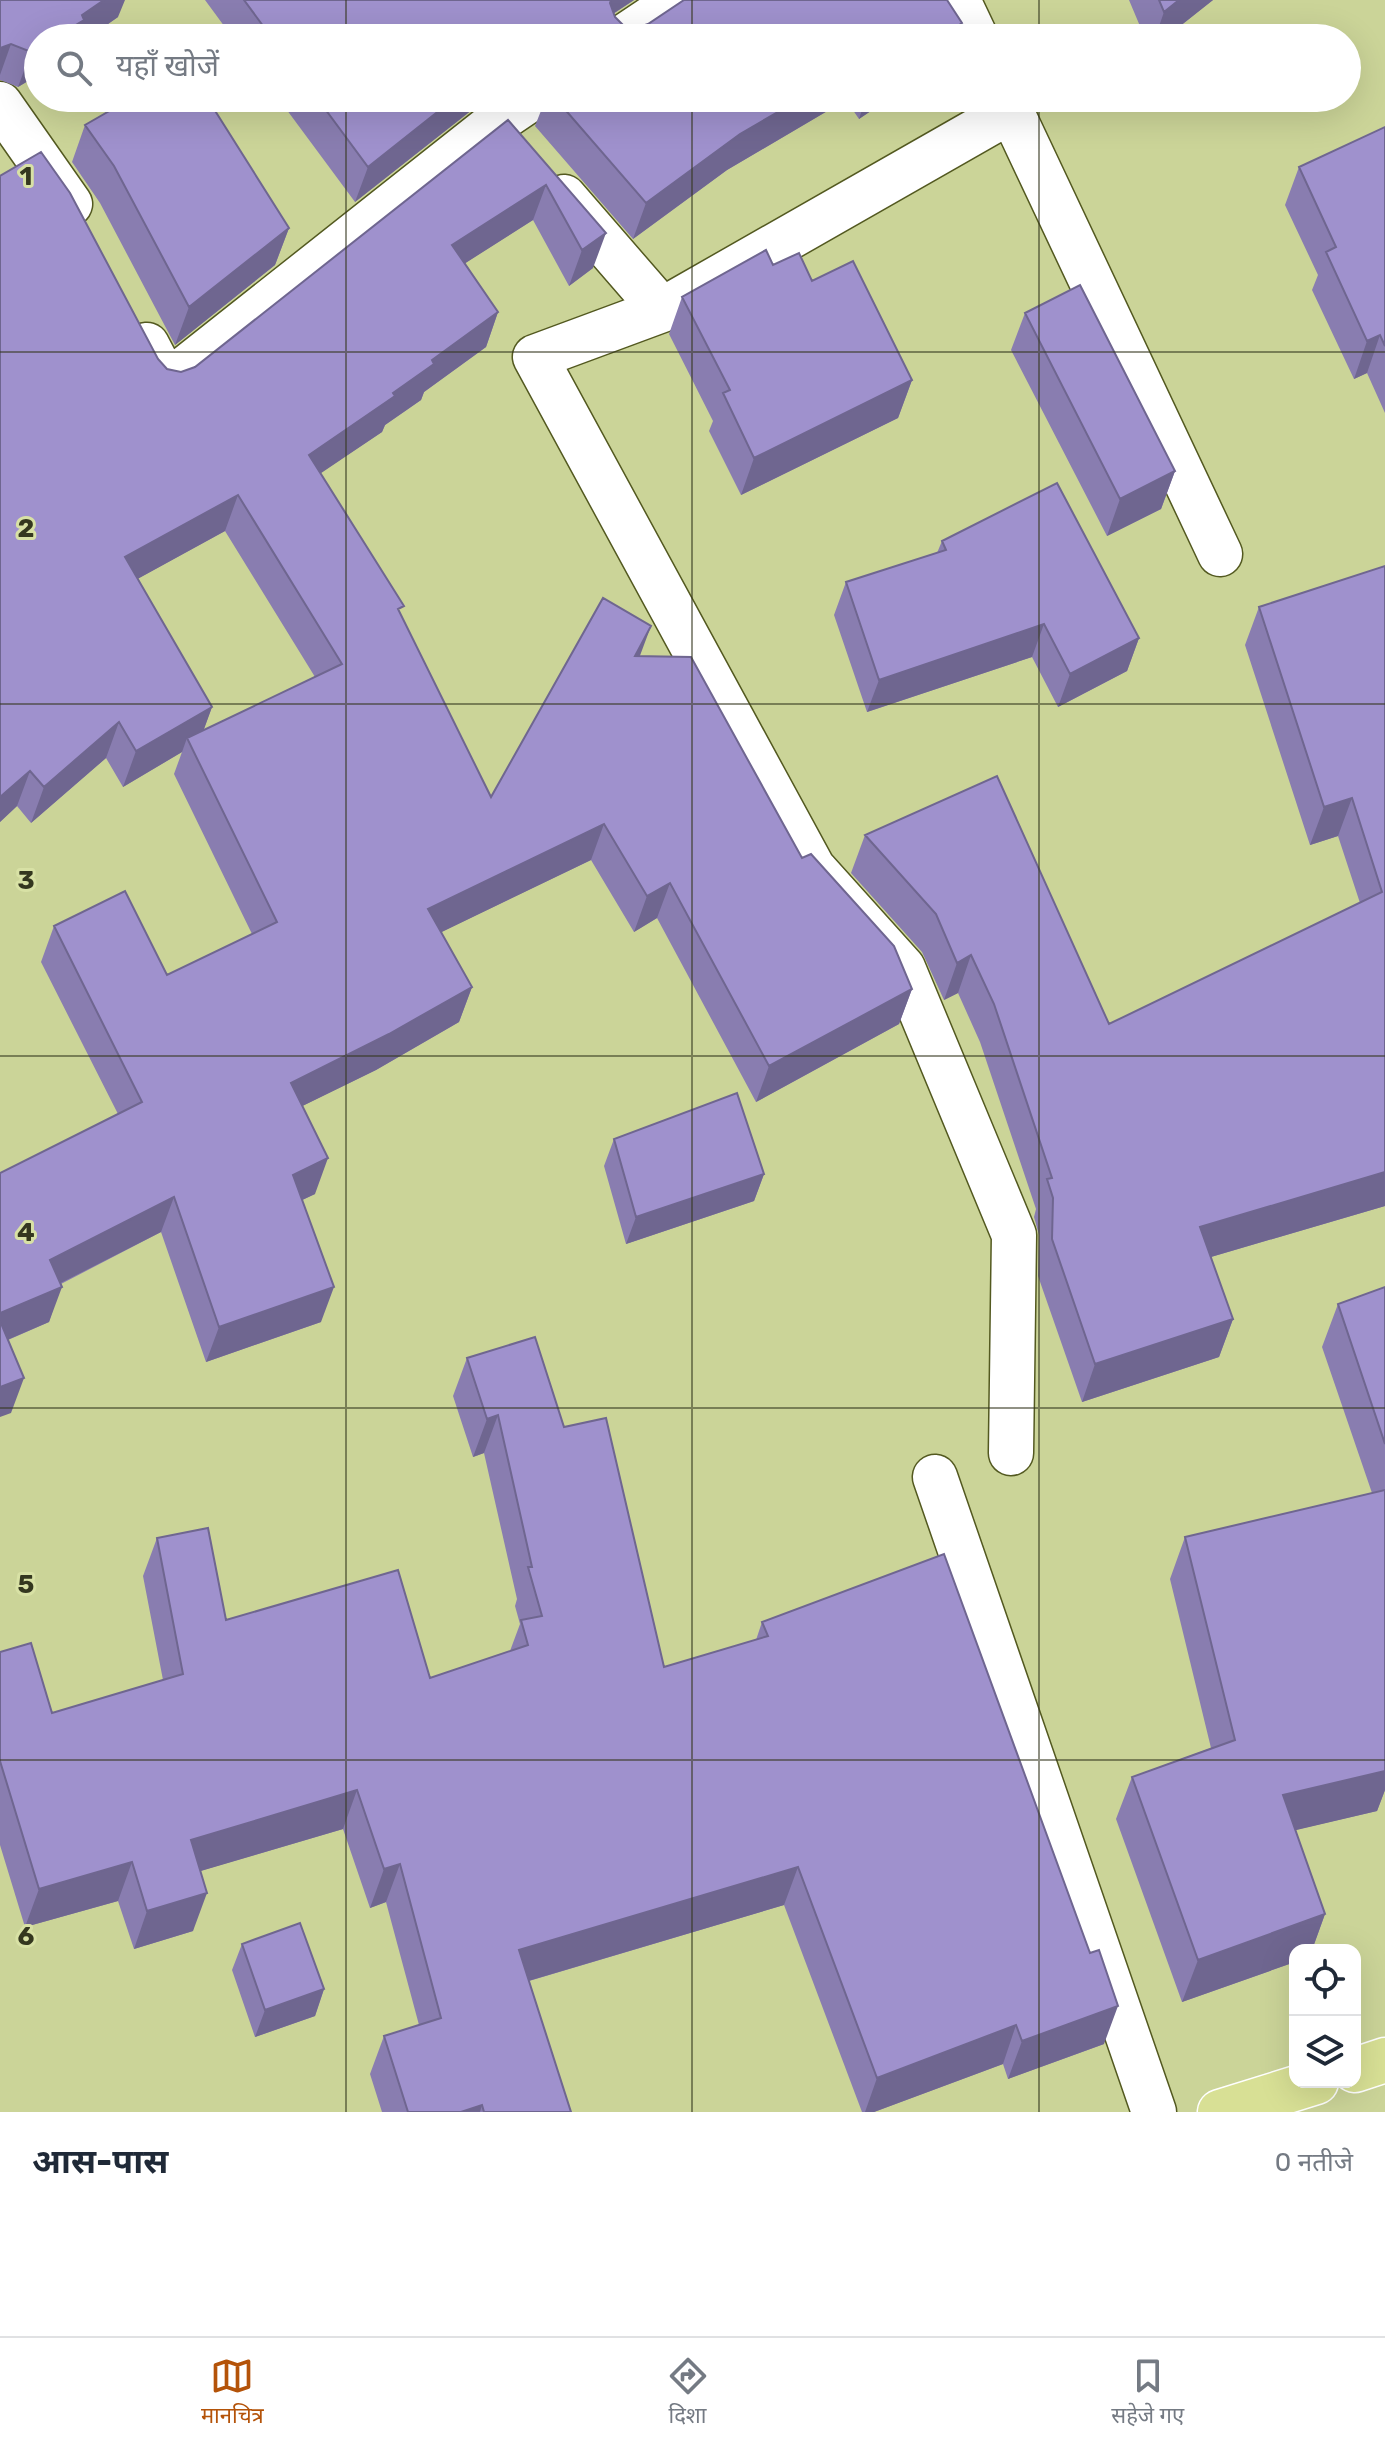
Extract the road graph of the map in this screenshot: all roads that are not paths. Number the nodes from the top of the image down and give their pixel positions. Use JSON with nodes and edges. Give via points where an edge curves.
{"nodes":[{"id":1,"x":958,"y":0,"type":"edge"},
{"id":2,"x":676,"y":1,"type":"edge"},
{"id":3,"x":642,"y":24,"type":"edge"},
{"id":4,"x":969,"y":24,"type":"edge"},
{"id":5,"x":0,"y":104,"type":"edge"},
{"id":6,"x":511,"y":112,"type":"edge"},
{"id":7,"x":516,"y":112,"type":"edge"},
{"id":8,"x":996,"y":112,"type":"edge"},
{"id":9,"x":1011,"y":112,"type":"edge"},
{"id":10,"x":93,"y":243,"type":"edge"},
{"id":11,"x":662,"y":310,"type":"junction"},
{"id":12,"x":130,"y":313,"type":"edge"},
{"id":13,"x":1220,"y":554,"type":"dead end"},
{"id":14,"x":1011,"y":1453,"type":"dead end"},
{"id":15,"x":935,"y":1477,"type":"dead end"},
{"id":16,"x":1385,"y":2060,"type":"edge"},
{"id":17,"x":1361,"y":2068,"type":"edge"},
{"id":18,"x":1297,"y":2088,"type":"edge"},
{"id":19,"x":1154,"y":2112,"type":"edge"},
{"id":20,"x":1220,"y":2112,"type":"edge"}],
"edges":[{"from":1,"to":4,"type":"street"},
{"from":2,"to":3,"type":"street"},
{"from":5,"to":10,"type":"street"},
{"from":6,"to":12,"type":"street","via":[[167,383]]},
{"from":7,"to":11,"type":"street","via":[[534,162]]},
{"from":8,"to":11,"type":"street"},
{"from":9,"to":13,"type":"street"},
{"from":11,"to":14,"type":"street","via":[[535,357],[813,868],[903,968],[1014,1235]]},
{"from":15,"to":19,"type":"street"},
{"from":16,"to":17,"type":"main road"},
{"from":18,"to":20,"type":"main road"}]}
